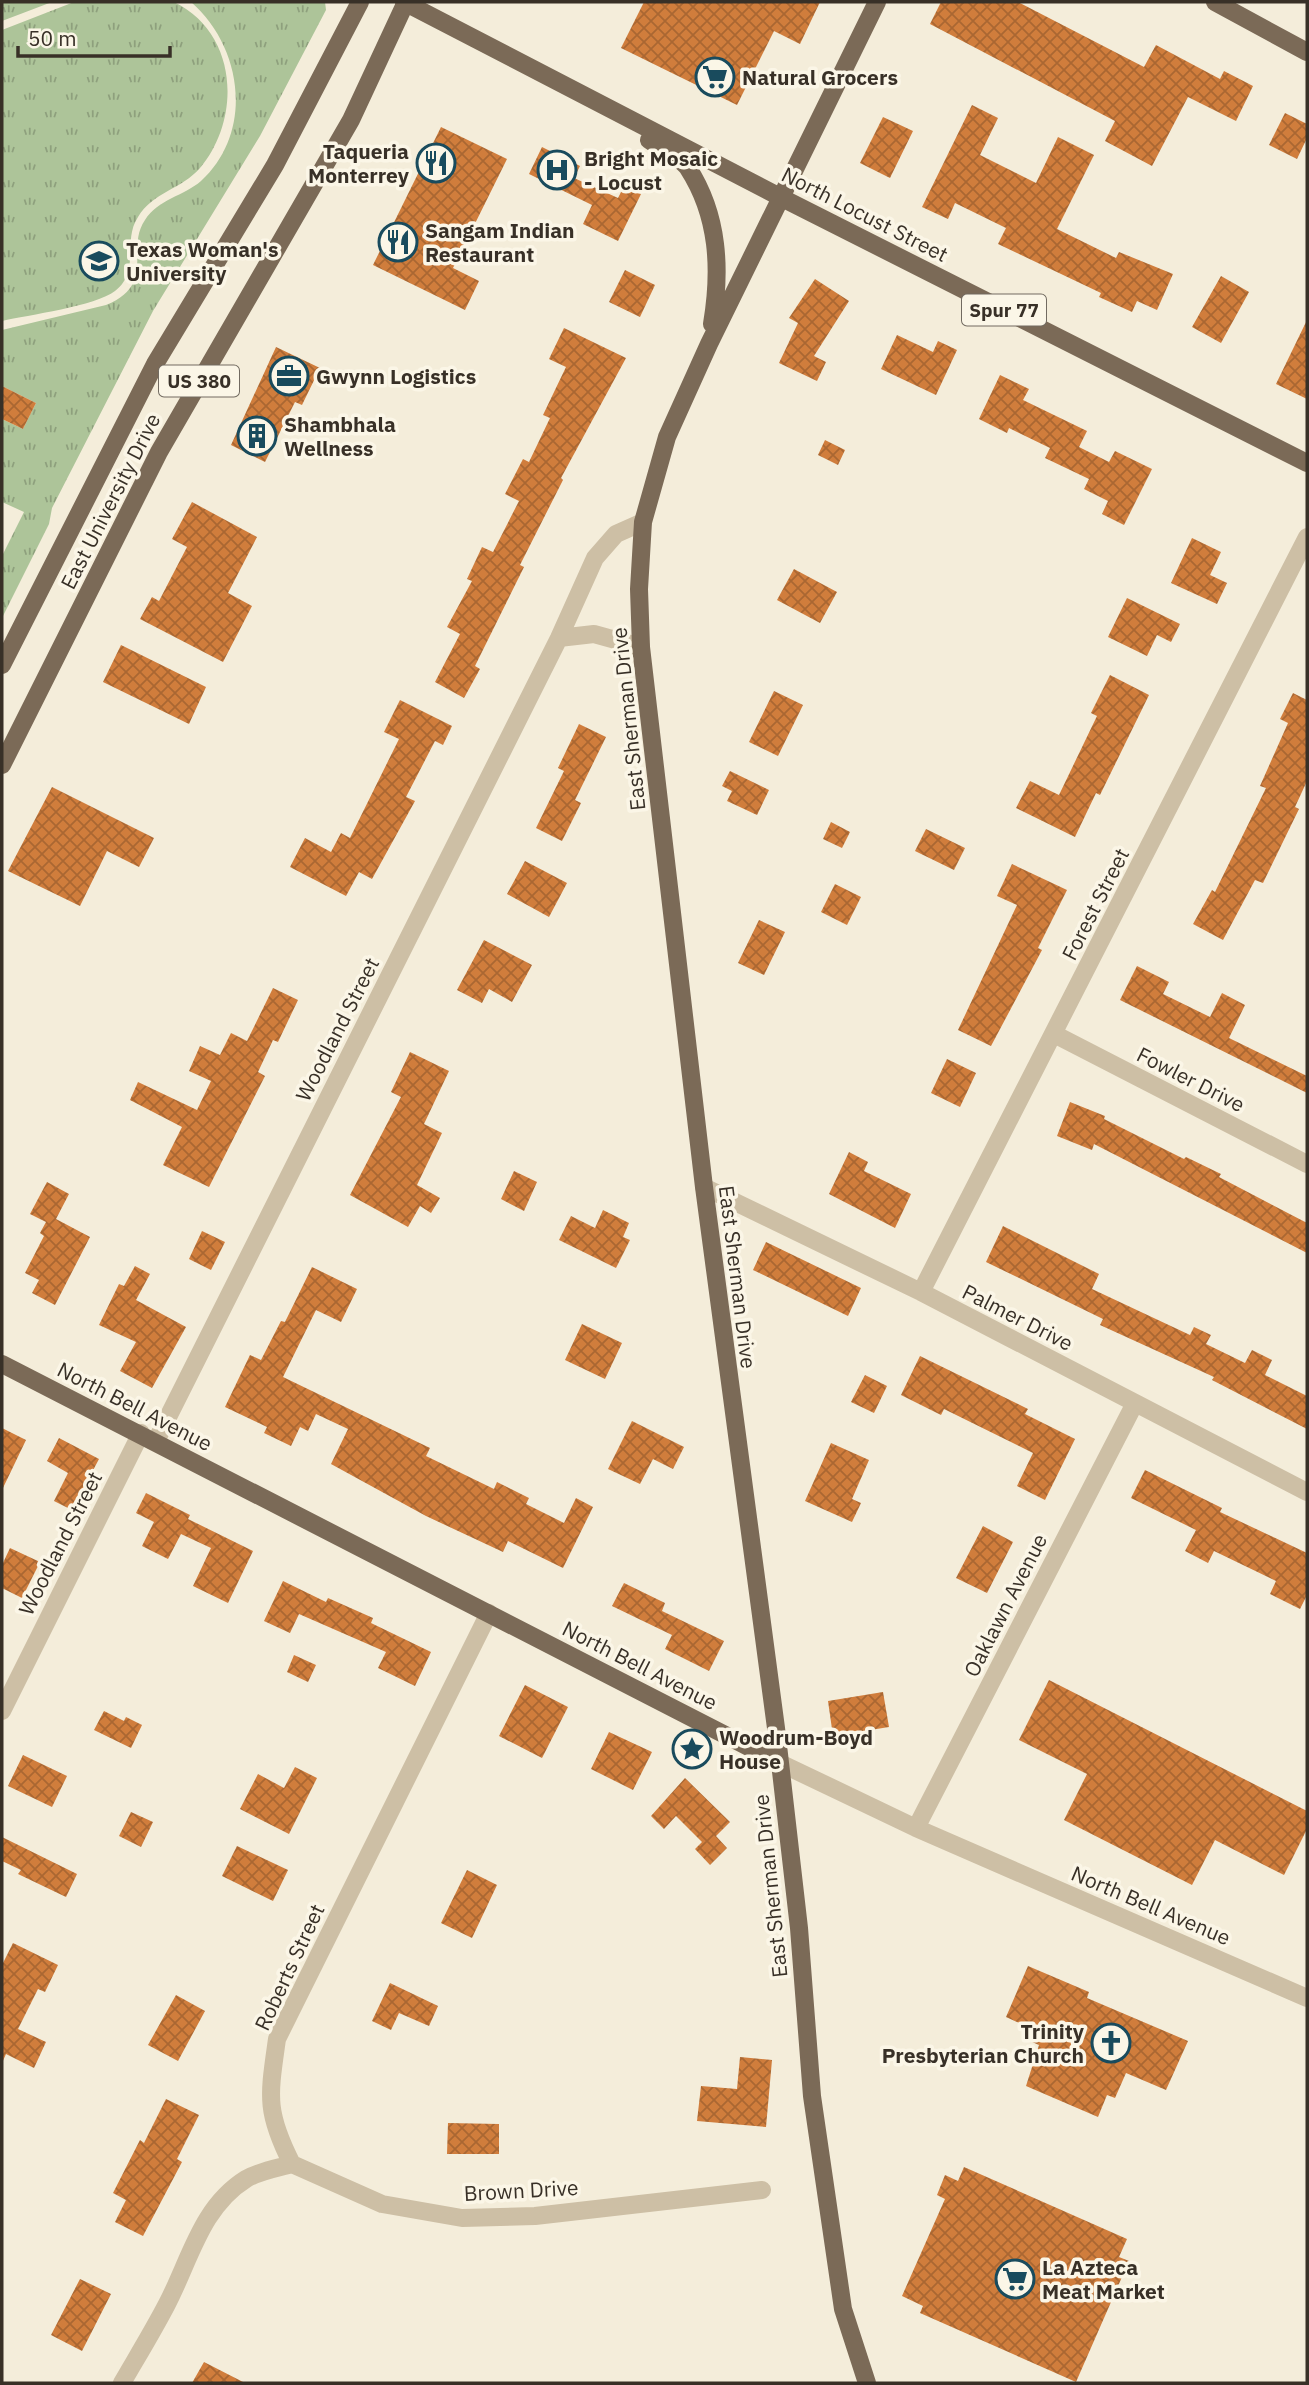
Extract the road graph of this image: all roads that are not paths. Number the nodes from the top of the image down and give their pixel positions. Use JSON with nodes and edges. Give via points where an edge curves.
{"nodes":[{"id":1,"x":360,"y":2,"type":"edge"},
{"id":2,"x":405,"y":2,"type":"edge"},
{"id":3,"x":877,"y":2,"type":"edge"},
{"id":4,"x":1215,"y":2,"type":"edge"},
{"id":5,"x":1307,"y":52,"type":"edge"},
{"id":6,"x":595,"y":101,"type":"junction"},
{"id":7,"x":780,"y":197,"type":"junction"},
{"id":8,"x":709,"y":344,"type":"junction"},
{"id":9,"x":1307,"y":463,"type":"edge"},
{"id":10,"x":643,"y":522,"type":"junction"},
{"id":11,"x":1307,"y":537,"type":"edge"},
{"id":12,"x":559,"y":638,"type":"junction"},
{"id":13,"x":641,"y":648,"type":"junction"},
{"id":14,"x":2,"y":665,"type":"edge"},
{"id":15,"x":2,"y":765,"type":"edge"},
{"id":16,"x":1054,"y":1034,"type":"junction"},
{"id":17,"x":1307,"y":1164,"type":"edge"},
{"id":18,"x":704,"y":1188,"type":"junction"},
{"id":19,"x":921,"y":1292,"type":"junction"},
{"id":20,"x":2,"y":1364,"type":"edge"},
{"id":21,"x":1135,"y":1403,"type":"junction"},
{"id":22,"x":148,"y":1437,"type":"junction"},
{"id":23,"x":1307,"y":1492,"type":"edge"},
{"id":24,"x":489,"y":1613,"type":"junction"},
{"id":25,"x":2,"y":1711,"type":"edge"},
{"id":26,"x":780,"y":1763,"type":"junction"},
{"id":27,"x":916,"y":1828,"type":"junction"},
{"id":28,"x":1307,"y":1998,"type":"edge"},
{"id":29,"x":292,"y":2164,"type":"junction"},
{"id":30,"x":762,"y":2190,"type":"dead end"},
{"id":31,"x":122,"y":2383,"type":"edge"},
{"id":32,"x":867,"y":2383,"type":"edge"}],
"edges":[{"from":1,"to":14,"type":"main road","name":"East University Drive","number":"US 380","via":[[275,164],[155,364]]},
{"from":2,"to":6,"type":"main road","name":"North Locust Street","number":"Spur 77"},
{"from":2,"to":15,"type":"main road","name":"East University Drive","number":"US 380","via":[[351,120],[159,452]]},
{"from":3,"to":7,"type":"main road","name":"East Sherman Drive"},
{"from":4,"to":5,"type":"main road"},
{"from":6,"to":7,"type":"main road","name":"North Locust Street","number":"Spur 77"},
{"from":6,"to":8,"type":"main road","via":[[687,166],[717,246],[718,289]]},
{"from":7,"to":8,"type":"main road","name":"East Sherman Drive"},
{"from":7,"to":9,"type":"main road","name":"North Locust Street","number":"Spur 77"},
{"from":8,"to":10,"type":"main road","name":"East Sherman Drive","via":[[667,437]]},
{"from":10,"to":12,"type":"street","name":"Woodland Street","via":[[616,534],[595,558]]},
{"from":10,"to":13,"type":"main road","name":"East Sherman Drive"},
{"from":11,"to":16,"type":"street","name":"Forest Street"},
{"from":12,"to":13,"type":"street","via":[[594,634]]},
{"from":12,"to":22,"type":"street","name":"Woodland Street"},
{"from":13,"to":18,"type":"main road","name":"East Sherman Drive"},
{"from":16,"to":17,"type":"street","name":"Fowler Drive"},
{"from":16,"to":19,"type":"street","name":"Forest Street"},
{"from":18,"to":19,"type":"street","name":"Palmer Drive"},
{"from":18,"to":26,"type":"main road","name":"East Sherman Drive"},
{"from":19,"to":21,"type":"street","name":"Palmer Drive"},
{"from":20,"to":22,"type":"main road","name":"North Bell Avenue"},
{"from":21,"to":23,"type":"street","name":"Palmer Drive"},
{"from":21,"to":27,"type":"street","name":"Oaklawn Avenue"},
{"from":22,"to":24,"type":"main road","name":"North Bell Avenue"},
{"from":22,"to":25,"type":"street","name":"Woodland Street"},
{"from":24,"to":26,"type":"main road","name":"North Bell Avenue"},
{"from":24,"to":29,"type":"street","name":"Roberts Street","via":[[277,2039],[271,2115]]},
{"from":26,"to":27,"type":"street","name":"North Bell Avenue"},
{"from":26,"to":32,"type":"main road","name":"East Sherman Drive","via":[[826,2199],[843,2309]]},
{"from":27,"to":28,"type":"street","name":"North Bell Avenue"},
{"from":29,"to":30,"type":"street","name":"Brown Drive","via":[[382,2204],[462,2218],[535,2216]]},
{"from":29,"to":31,"type":"street","via":[[248,2177],[213,2211]]}]}
